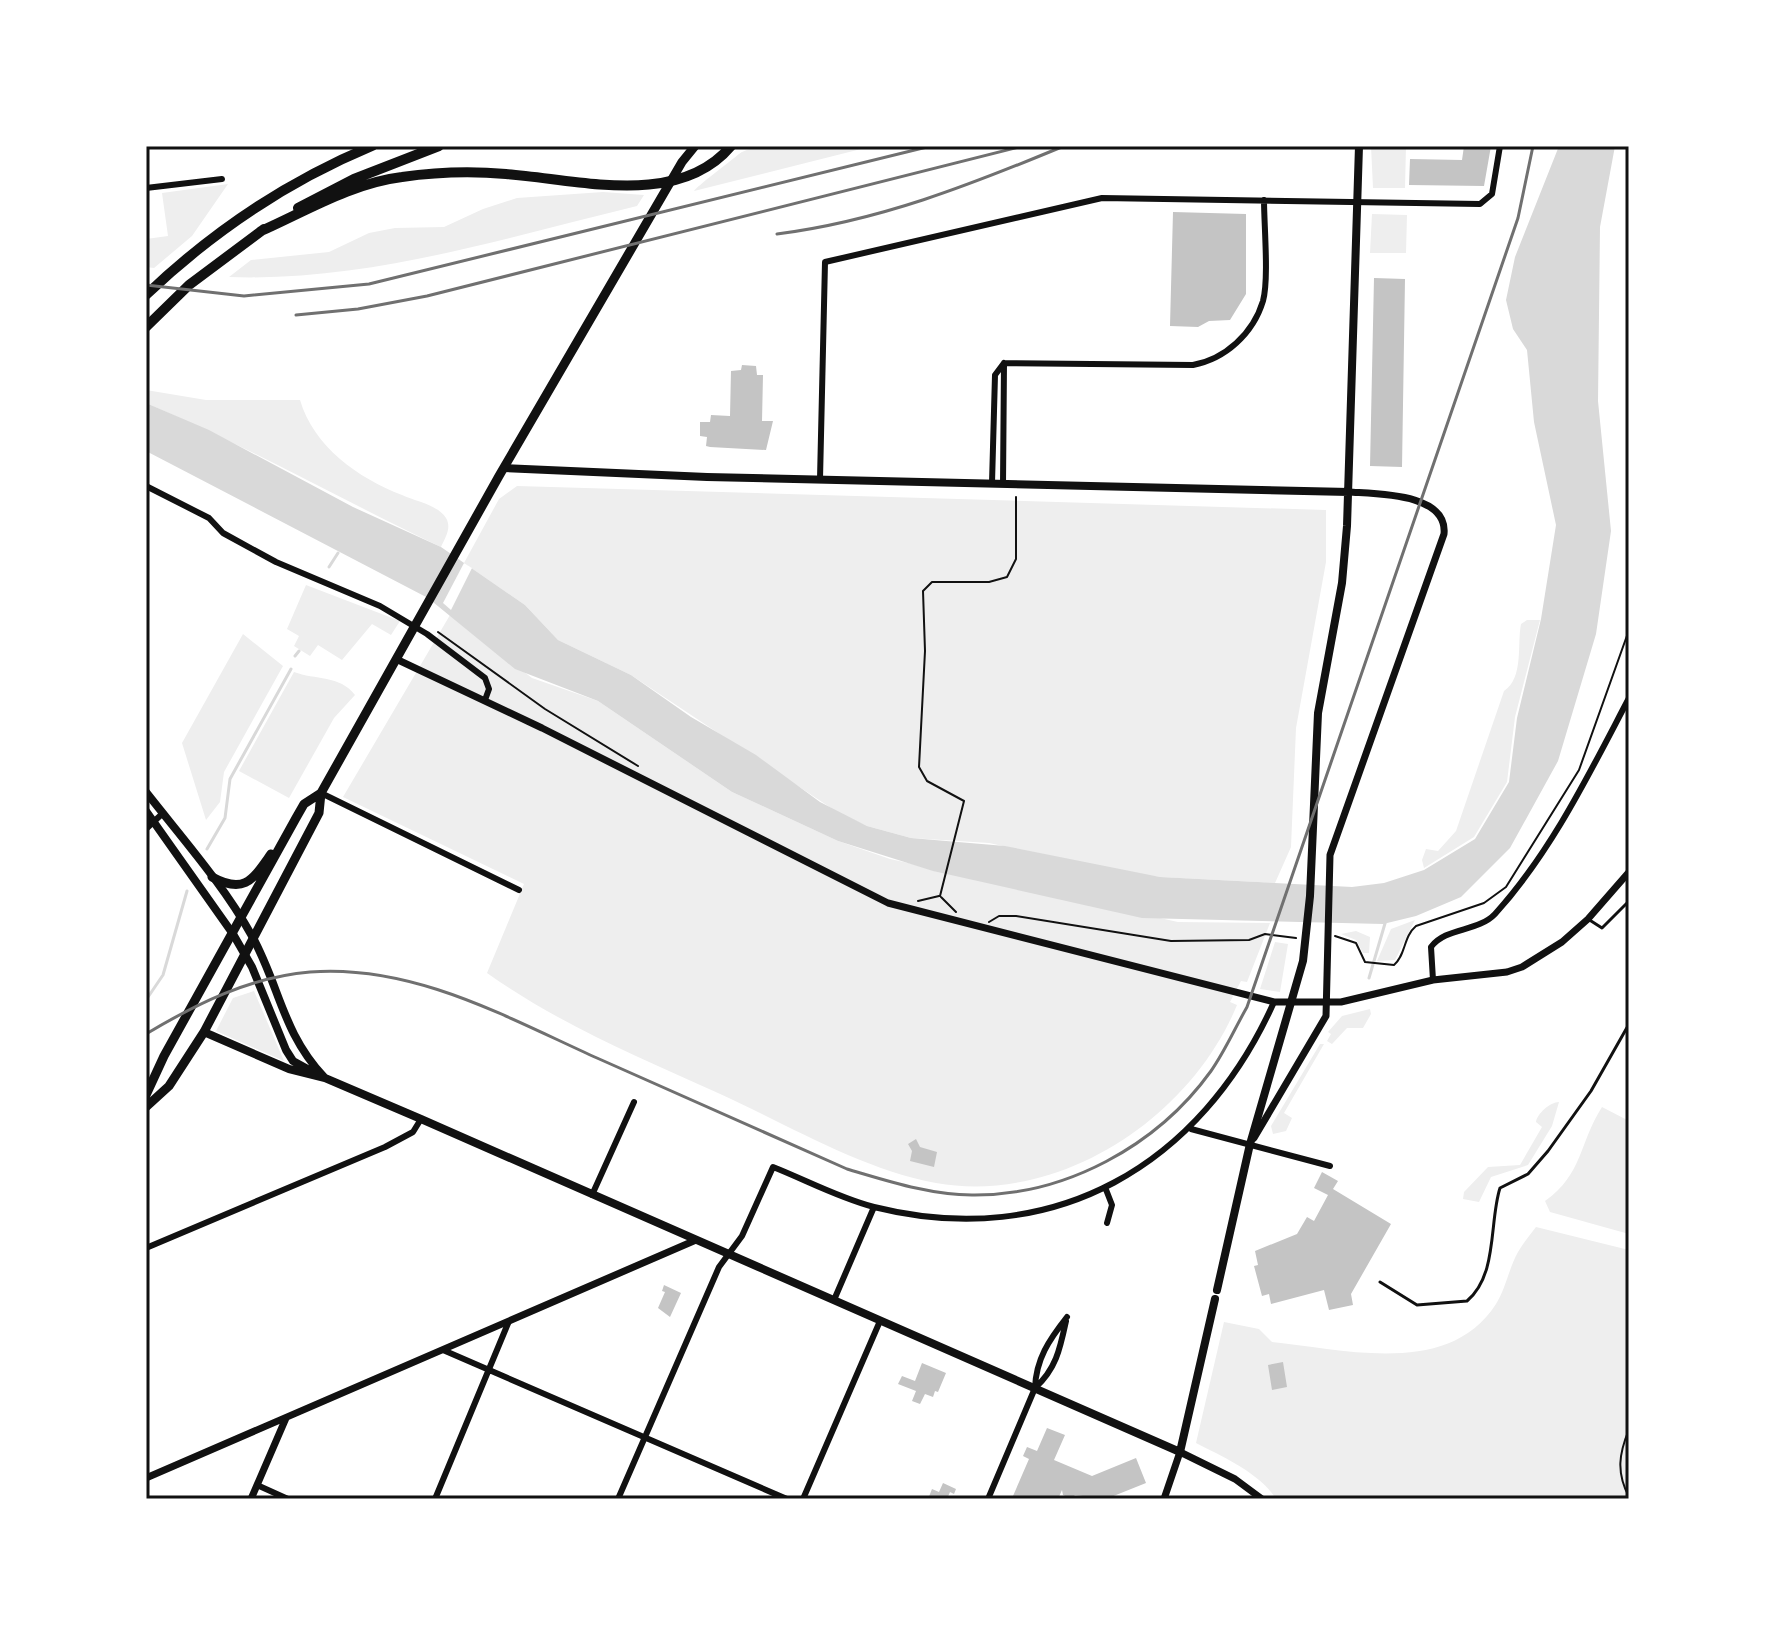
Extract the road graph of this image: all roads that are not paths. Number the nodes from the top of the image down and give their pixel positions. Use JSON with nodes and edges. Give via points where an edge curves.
{"nodes":[{"id":1,"x":370,"y":146,"type":"edge"},
{"id":2,"x":439,"y":146,"type":"edge"},
{"id":3,"x":687,"y":146,"type":"edge"},
{"id":4,"x":695,"y":146,"type":"edge"},
{"id":5,"x":731,"y":146,"type":"edge"},
{"id":6,"x":1359,"y":146,"type":"edge"},
{"id":7,"x":1500,"y":146,"type":"edge"},
{"id":8,"x":682,"y":162,"type":"junction"},
{"id":9,"x":222,"y":179,"type":"dead end"},
{"id":10,"x":146,"y":188,"type":"edge"},
{"id":11,"x":1264,"y":200,"type":"junction"},
{"id":12,"x":1357,"y":201,"type":"junction"},
{"id":13,"x":261,"y":231,"type":"junction"},
{"id":14,"x":146,"y":295,"type":"edge"},
{"id":15,"x":146,"y":327,"type":"edge"},
{"id":16,"x":1004,"y":363,"type":"junction"},
{"id":17,"x":504,"y":468,"type":"junction"},
{"id":18,"x":820,"y":479,"type":"junction"},
{"id":19,"x":992,"y":483,"type":"junction"},
{"id":20,"x":1003,"y":484,"type":"junction"},
{"id":21,"x":146,"y":486,"type":"edge"},
{"id":22,"x":1349,"y":492,"type":"junction"},
{"id":23,"x":396,"y":659,"type":"junction"},
{"id":24,"x":1629,"y":698,"type":"edge"},
{"id":25,"x":485,"y":700,"type":"junction"},
{"id":26,"x":146,"y":792,"type":"edge"},
{"id":27,"x":321,"y":793,"type":"junction"},
{"id":28,"x":146,"y":811,"type":"edge"},
{"id":29,"x":163,"y":813,"type":"junction"},
{"id":30,"x":296,"y":818,"type":"junction"},
{"id":31,"x":154,"y":821,"type":"junction"},
{"id":32,"x":146,"y":829,"type":"edge"},
{"id":33,"x":1629,"y":872,"type":"edge"},
{"id":34,"x":212,"y":877,"type":"junction"},
{"id":35,"x":519,"y":890,"type":"dead end"},
{"id":36,"x":1629,"y":901,"type":"edge"},
{"id":37,"x":241,"y":919,"type":"junction"},
{"id":38,"x":1588,"y":919,"type":"junction"},
{"id":39,"x":233,"y":934,"type":"junction"},
{"id":40,"x":252,"y":937,"type":"junction"},
{"id":41,"x":244,"y":954,"type":"junction"},
{"id":42,"x":1433,"y":980,"type":"junction"},
{"id":43,"x":1274,"y":1002,"type":"junction"},
{"id":44,"x":1327,"y":1004,"type":"junction"},
{"id":45,"x":1629,"y":1024,"type":"edge"},
{"id":46,"x":204,"y":1032,"type":"junction"},
{"id":47,"x":325,"y":1078,"type":"junction"},
{"id":48,"x":146,"y":1095,"type":"edge"},
{"id":49,"x":634,"y":1102,"type":"dead end"},
{"id":50,"x":146,"y":1107,"type":"edge"},
{"id":51,"x":421,"y":1119,"type":"junction"},
{"id":52,"x":1191,"y":1129,"type":"junction"},
{"id":53,"x":1250,"y":1144,"type":"junction"},
{"id":54,"x":1330,"y":1166,"type":"dead end"},
{"id":55,"x":1105,"y":1187,"type":"junction"},
{"id":56,"x":592,"y":1195,"type":"junction"},
{"id":57,"x":874,"y":1207,"type":"junction"},
{"id":58,"x":1107,"y":1223,"type":"dead end"},
{"id":59,"x":696,"y":1240,"type":"junction"},
{"id":60,"x":146,"y":1248,"type":"edge"},
{"id":61,"x":728,"y":1254,"type":"junction"},
{"id":62,"x":1380,"y":1282,"type":"dead end"},
{"id":63,"x":834,"y":1300,"type":"junction"},
{"id":64,"x":509,"y":1321,"type":"junction"},
{"id":65,"x":880,"y":1321,"type":"junction"},
{"id":66,"x":443,"y":1350,"type":"junction"},
{"id":67,"x":489,"y":1371,"type":"junction"},
{"id":68,"x":1035,"y":1388,"type":"junction"},
{"id":69,"x":286,"y":1418,"type":"junction"},
{"id":70,"x":645,"y":1439,"type":"junction"},
{"id":71,"x":1180,"y":1452,"type":"junction"},
{"id":72,"x":146,"y":1478,"type":"edge"},
{"id":73,"x":257,"y":1485,"type":"junction"},
{"id":74,"x":251,"y":1499,"type":"edge"},
{"id":75,"x":288,"y":1499,"type":"edge"},
{"id":76,"x":435,"y":1499,"type":"edge"},
{"id":77,"x":618,"y":1499,"type":"edge"},
{"id":78,"x":787,"y":1499,"type":"edge"},
{"id":79,"x":803,"y":1499,"type":"edge"},
{"id":80,"x":988,"y":1499,"type":"edge"},
{"id":81,"x":1164,"y":1499,"type":"edge"},
{"id":82,"x":1262,"y":1499,"type":"edge"}],
"edges":[{"from":1,"to":14,"type":"highway","via":[[288,187],[197,250]]},
{"from":2,"to":13,"type":"highway","via":[[354,179]]},
{"from":3,"to":8,"type":"main road"},
{"from":4,"to":8,"type":"main road"},
{"from":5,"to":13,"type":"highway","via":[[703,171],[662,183],[465,172],[398,177],[351,190]]},
{"from":6,"to":12,"type":"main road"},
{"from":7,"to":12,"type":"street","via":[[1492,194],[1485,202]]},
{"from":8,"to":17,"type":"main road"},
{"from":9,"to":10,"type":"street"},
{"from":11,"to":12,"type":"street"},
{"from":11,"to":16,"type":"street","via":[[1263,300],[1245,333],[1214,362]]},
{"from":11,"to":18,"type":"street","via":[[1102,198],[825,262]]},
{"from":12,"to":22,"type":"main road"},
{"from":13,"to":15,"type":"highway","via":[[222,258]]},
{"from":16,"to":19,"type":"street","via":[[995,375]]},
{"from":16,"to":20,"type":"street"},
{"from":17,"to":18,"type":"main road"},
{"from":17,"to":23,"type":"main road"},
{"from":18,"to":19,"type":"main road"},
{"from":19,"to":20,"type":"main road"},
{"from":20,"to":22,"type":"main road"},
{"from":21,"to":25,"type":"street","via":[[209,518],[223,533],[276,562],[380,606],[427,634],[485,678]]},
{"from":22,"to":44,"type":"street","via":[[1400,497],[1440,513],[1445,523],[1327,868]]},
{"from":22,"to":53,"type":"main road","via":[[1342,583],[1315,741],[1308,930]]},
{"from":23,"to":25,"type":"street"},
{"from":23,"to":27,"type":"main road"},
{"from":24,"to":42,"type":"street","via":[[1572,805],[1506,901],[1492,917],[1431,947]]},
{"from":25,"to":43,"type":"street","via":[[888,903]]},
{"from":26,"to":29,"type":"main road"},
{"from":27,"to":30,"type":"main road","via":[[304,804]]},
{"from":27,"to":35,"type":"street"},
{"from":27,"to":40,"type":"main road","via":[[319,813]]},
{"from":28,"to":31,"type":"main road"},
{"from":29,"to":31,"type":"street"},
{"from":29,"to":34,"type":"main road"},
{"from":30,"to":34,"type":"main road","via":[[249,881],[232,886]]},
{"from":30,"to":37,"type":"main road"},
{"from":31,"to":32,"type":"street"},
{"from":31,"to":39,"type":"main road"},
{"from":33,"to":38,"type":"street"},
{"from":34,"to":37,"type":"main road"},
{"from":36,"to":38,"type":"lane","via":[[1602,928]]},
{"from":37,"to":39,"type":"main road"},
{"from":37,"to":40,"type":"main road"},
{"from":38,"to":42,"type":"street","via":[[1522,967]]},
{"from":39,"to":41,"type":"main road"},
{"from":39,"to":48,"type":"main road"},
{"from":40,"to":41,"type":"main road"},
{"from":40,"to":47,"type":"main road","via":[[296,1043]]},
{"from":41,"to":46,"type":"main road"},
{"from":41,"to":47,"type":"main road","via":[[293,1061]]},
{"from":42,"to":44,"type":"street"},
{"from":43,"to":44,"type":"street"},
{"from":43,"to":52,"type":"street","via":[[1234,1078]]},
{"from":44,"to":53,"type":"street","via":[[1323,1025]]},
{"from":45,"to":62,"type":"lane","via":[[1548,1151],[1528,1174],[1500,1188],[1488,1260],[1473,1296],[1417,1305]]},
{"from":46,"to":47,"type":"main road","via":[[289,1069]]},
{"from":46,"to":50,"type":"main road","via":[[169,1086]]},
{"from":47,"to":51,"type":"main road"},
{"from":49,"to":56,"type":"street"},
{"from":51,"to":56,"type":"main road"},
{"from":51,"to":60,"type":"street","via":[[413,1132],[385,1147]]},
{"from":52,"to":53,"type":"street"},
{"from":52,"to":55,"type":"street","via":[[1152,1161]]},
{"from":53,"to":54,"type":"street"},
{"from":53,"to":71,"type":"main road"},
{"from":55,"to":57,"type":"street","via":[[1010,1215],[962,1217]]},
{"from":55,"to":58,"type":"street","via":[[1112,1205]]},
{"from":56,"to":59,"type":"main road"},
{"from":57,"to":61,"type":"street","via":[[773,1167],[742,1236]]},
{"from":57,"to":63,"type":"street"},
{"from":59,"to":61,"type":"main road"},
{"from":59,"to":64,"type":"street"},
{"from":61,"to":63,"type":"main road"},
{"from":61,"to":70,"type":"street"},
{"from":63,"to":65,"type":"main road"},
{"from":64,"to":66,"type":"street"},
{"from":64,"to":67,"type":"street"},
{"from":65,"to":68,"type":"main road"},
{"from":65,"to":79,"type":"street"},
{"from":66,"to":67,"type":"street"},
{"from":66,"to":69,"type":"street"},
{"from":67,"to":70,"type":"street"},
{"from":67,"to":76,"type":"street"},
{"from":68,"to":68,"type":"street","via":[[1050,1375],[1067,1317],[1048,1341],[1036,1369]]},
{"from":68,"to":71,"type":"main road"},
{"from":68,"to":80,"type":"street"},
{"from":69,"to":72,"type":"street"},
{"from":69,"to":73,"type":"street"},
{"from":70,"to":77,"type":"street"},
{"from":70,"to":78,"type":"street"},
{"from":71,"to":81,"type":"street"},
{"from":71,"to":82,"type":"street"},
{"from":73,"to":74,"type":"street"},
{"from":73,"to":75,"type":"street"}]}
